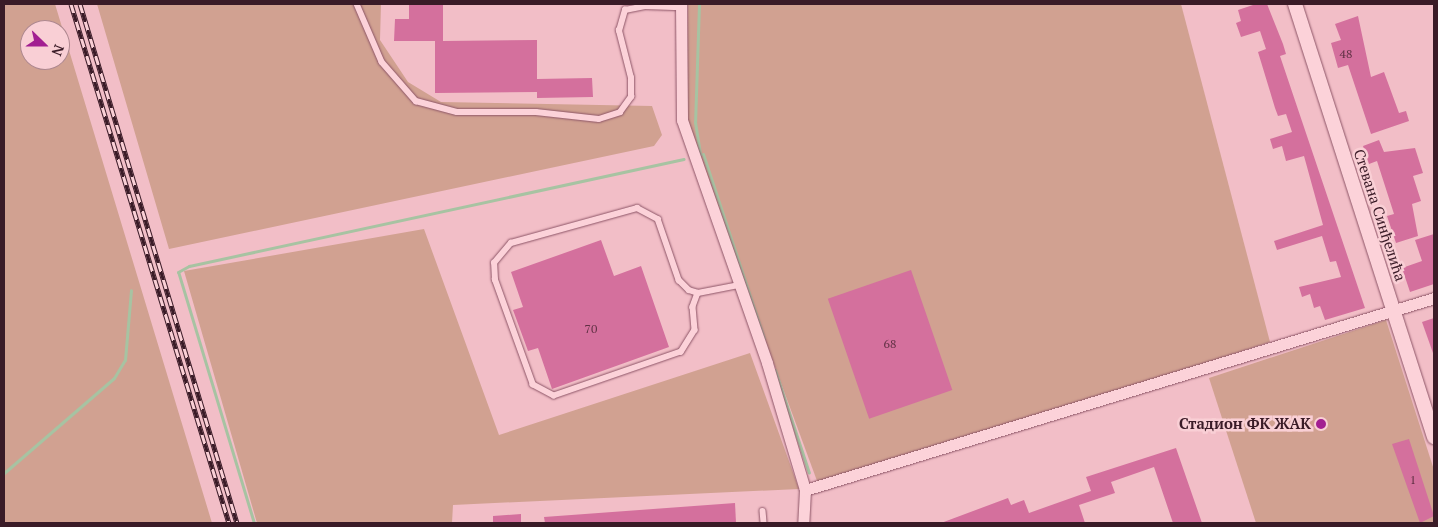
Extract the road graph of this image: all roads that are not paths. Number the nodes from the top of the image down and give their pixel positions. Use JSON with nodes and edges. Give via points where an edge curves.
{"nodes":[{"id":1,"x":357,"y":4,"type":"edge"},
{"id":2,"x":1295,"y":4,"type":"edge"},
{"id":3,"x":681,"y":6,"type":"edge"},
{"id":4,"x":739,"y":285,"type":"junction"},
{"id":5,"x":698,"y":293,"type":"junction"},
{"id":6,"x":1434,"y":298,"type":"edge"},
{"id":7,"x":1394,"y":312,"type":"junction"},
{"id":8,"x":1434,"y":437,"type":"edge"},
{"id":9,"x":805,"y":490,"type":"junction"},
{"id":10,"x":763,"y":510,"type":"dead end"},
{"id":11,"x":764,"y":523,"type":"edge"},
{"id":12,"x":803,"y":523,"type":"edge"}],
"edges":[{"from":1,"to":3,"type":"lane","via":[[384,67],[416,100],[457,112],[528,112],[599,119],[620,112],[631,97],[631,78],[619,31],[625,10],[645,6]]},
{"from":2,"to":7,"type":"street","name":"Стевана Синђелића"},
{"from":3,"to":4,"type":"street","via":[[682,120]]},
{"from":4,"to":5,"type":"lane"},
{"from":4,"to":9,"type":"street"},
{"from":5,"to":5,"type":"lane","via":[[679,280],[658,219],[638,208],[511,243],[494,264],[496,280],[533,385],[554,396],[682,352],[695,330],[693,307]]},
{"from":6,"to":7,"type":"street"},
{"from":7,"to":8,"type":"street","name":"Стевана Синђелића"},
{"from":7,"to":9,"type":"street"},
{"from":9,"to":12,"type":"street"},
{"from":10,"to":11,"type":"lane"}]}
